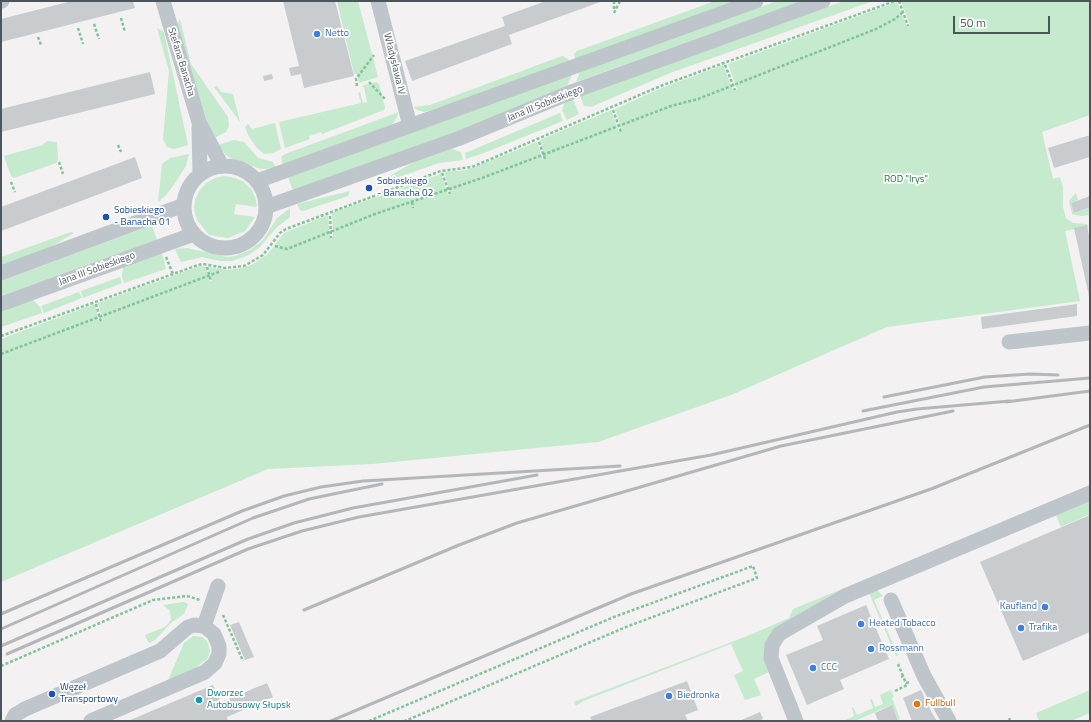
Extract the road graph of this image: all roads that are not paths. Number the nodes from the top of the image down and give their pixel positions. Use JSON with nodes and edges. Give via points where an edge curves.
{"nodes":[{"id":1,"x":163,"y":1,"type":"edge"},
{"id":2,"x":378,"y":1,"type":"edge"},
{"id":3,"x":756,"y":1,"type":"edge"},
{"id":4,"x":823,"y":1,"type":"edge"},
{"id":5,"x":199,"y":122,"type":"junction"},
{"id":6,"x":410,"y":126,"type":"junction"},
{"id":7,"x":222,"y":166,"type":"junction"},
{"id":8,"x":200,"y":174,"type":"junction"},
{"id":9,"x":257,"y":181,"type":"junction"},
{"id":10,"x":184,"y":205,"type":"junction"},
{"id":11,"x":266,"y":207,"type":"junction"},
{"id":12,"x":194,"y":234,"type":"junction"},
{"id":13,"x":1,"y":273,"type":"edge"},
{"id":14,"x":1,"y":304,"type":"edge"},
{"id":15,"x":1090,"y":333,"type":"edge"},
{"id":16,"x":1009,"y":342,"type":"dead end"},
{"id":17,"x":1090,"y":493,"type":"edge"},
{"id":18,"x":218,"y":586,"type":"dead end"},
{"id":19,"x":891,"y":600,"type":"dead end"},
{"id":20,"x":204,"y":626,"type":"junction"},
{"id":21,"x":95,"y":720,"type":"edge"},
{"id":22,"x":12,"y":721,"type":"edge"},
{"id":23,"x":796,"y":721,"type":"edge"},
{"id":24,"x":949,"y":721,"type":"edge"}],
"edges":[{"from":1,"to":5,"type":"street","name":"Stefana Banacha"},
{"from":2,"to":6,"type":"street","name":"Władysława IV"},
{"from":3,"to":6,"type":"street"},
{"from":4,"to":11,"type":"street","name":"Jana III Sobieskiego","via":[[574,91],[460,138]]},
{"from":5,"to":7,"type":"street","name":"Stefana Banacha"},
{"from":5,"to":8,"type":"street","name":"Stefana Banacha"},
{"from":6,"to":9,"type":"street"},
{"from":7,"to":8,"type":"street"},
{"from":7,"to":9,"type":"street","via":[[241,169]]},
{"from":8,"to":10,"type":"street","via":[[186,193]]},
{"from":9,"to":11,"type":"street","via":[[262,189]]},
{"from":10,"to":12,"type":"street","via":[[188,226]]},
{"from":10,"to":13,"type":"street"},
{"from":11,"to":12,"type":"street","via":[[261,228],[254,237],[238,247],[214,247]]},
{"from":12,"to":14,"type":"street","name":"Jana III Sobieskiego"},
{"from":15,"to":16,"type":"street"},
{"from":17,"to":23,"type":"street","via":[[846,596],[779,634],[772,645],[771,658]]},
{"from":18,"to":20,"type":"street"},
{"from":19,"to":24,"type":"street","via":[[924,676]]},
{"from":20,"to":21,"type":"street","via":[[214,634],[219,646],[218,658],[211,668]]},
{"from":20,"to":22,"type":"street","via":[[188,627],[160,651],[25,709]]}]}
